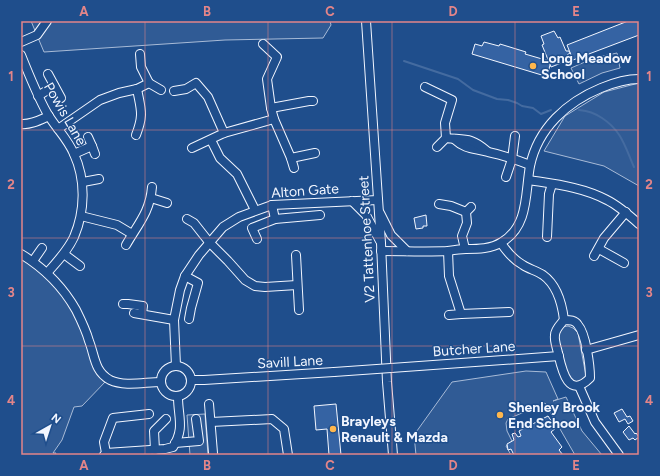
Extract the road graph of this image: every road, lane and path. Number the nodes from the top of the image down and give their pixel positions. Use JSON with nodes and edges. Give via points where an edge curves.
{"nodes":[{"id":1,"x":47,"y":21,"type":"edge"},
{"id":2,"x":366,"y":21,"type":"edge"},
{"id":3,"x":21,"y":42,"type":"edge"},
{"id":4,"x":263,"y":44,"type":"dead end"},
{"id":5,"x":140,"y":54,"type":"dead end"},
{"id":6,"x":21,"y":55,"type":"edge"},
{"id":7,"x":48,"y":74,"type":"dead end"},
{"id":8,"x":639,"y":79,"type":"edge"},
{"id":9,"x":149,"y":83,"type":"junction"},
{"id":10,"x":54,"y":86,"type":"junction"},
{"id":11,"x":425,"y":87,"type":"dead end"},
{"id":12,"x":137,"y":89,"type":"junction"},
{"id":13,"x":161,"y":90,"type":"dead end"},
{"id":14,"x":174,"y":91,"type":"dead end"},
{"id":15,"x":38,"y":96,"type":"junction"},
{"id":16,"x":61,"y":98,"type":"dead end"},
{"id":17,"x":313,"y":101,"type":"dead end"},
{"id":18,"x":271,"y":108,"type":"junction"},
{"id":19,"x":49,"y":116,"type":"junction"},
{"id":20,"x":274,"y":119,"type":"junction"},
{"id":21,"x":21,"y":124,"type":"edge"},
{"id":22,"x":58,"y":129,"type":"junction"},
{"id":23,"x":224,"y":133,"type":"junction"},
{"id":24,"x":136,"y":135,"type":"dead end"},
{"id":25,"x":515,"y":136,"type":"dead end"},
{"id":26,"x":88,"y":137,"type":"dead end"},
{"id":27,"x":450,"y":138,"type":"junction"},
{"id":28,"x":211,"y":140,"type":"junction"},
{"id":29,"x":437,"y":147,"type":"dead end"},
{"id":30,"x":192,"y":148,"type":"dead end"},
{"id":31,"x":315,"y":152,"type":"dead end"},
{"id":32,"x":74,"y":154,"type":"junction"},
{"id":33,"x":291,"y":158,"type":"junction"},
{"id":34,"x":512,"y":159,"type":"junction"},
{"id":35,"x":530,"y":165,"type":"junction"},
{"id":36,"x":294,"y":168,"type":"dead end"},
{"id":37,"x":506,"y":177,"type":"dead end"},
{"id":38,"x":99,"y":178,"type":"dead end"},
{"id":39,"x":529,"y":180,"type":"junction"},
{"id":40,"x":83,"y":182,"type":"junction"},
{"id":41,"x":552,"y":184,"type":"junction"},
{"id":42,"x":152,"y":187,"type":"dead end"},
{"id":43,"x":151,"y":198,"type":"junction"},
{"id":44,"x":378,"y":200,"type":"junction"},
{"id":45,"x":352,"y":201,"type":"junction"},
{"id":46,"x":167,"y":203,"type":"dead end"},
{"id":47,"x":439,"y":204,"type":"dead end"},
{"id":48,"x":272,"y":205,"type":"junction"},
{"id":49,"x":255,"y":210,"type":"junction"},
{"id":50,"x":379,"y":211,"type":"junction"},
{"id":51,"x":626,"y":212,"type":"junction"},
{"id":52,"x":320,"y":215,"type":"dead end"},
{"id":53,"x":81,"y":216,"type":"junction"},
{"id":54,"x":187,"y":219,"type":"dead end"},
{"id":55,"x":275,"y":219,"type":"junction"},
{"id":56,"x":639,"y":224,"type":"edge"},
{"id":57,"x":132,"y":234,"type":"junction"},
{"id":58,"x":547,"y":237,"type":"dead end"},
{"id":59,"x":257,"y":239,"type":"dead end"},
{"id":60,"x":209,"y":242,"type":"junction"},
{"id":61,"x":501,"y":243,"type":"junction"},
{"id":62,"x":126,"y":245,"type":"dead end"},
{"id":63,"x":381,"y":247,"type":"junction"},
{"id":64,"x":42,"y":248,"type":"dead end"},
{"id":65,"x":465,"y":249,"type":"junction"},
{"id":66,"x":599,"y":249,"type":"junction"},
{"id":67,"x":407,"y":251,"type":"junction"},
{"id":68,"x":448,"y":251,"type":"junction"},
{"id":69,"x":21,"y":254,"type":"edge"},
{"id":70,"x":64,"y":254,"type":"junction"},
{"id":71,"x":296,"y":255,"type":"dead end"},
{"id":72,"x":594,"y":256,"type":"dead end"},
{"id":73,"x":33,"y":261,"type":"junction"},
{"id":74,"x":624,"y":263,"type":"dead end"},
{"id":75,"x":80,"y":266,"type":"dead end"},
{"id":76,"x":47,"y":273,"type":"junction"},
{"id":77,"x":185,"y":276,"type":"junction"},
{"id":78,"x":297,"y":286,"type":"junction"},
{"id":79,"x":498,"y":303,"type":"dead end"},
{"id":80,"x":123,"y":304,"type":"dead end"},
{"id":81,"x":299,"y":310,"type":"dead end"},
{"id":82,"x":499,"y":312,"type":"junction"},
{"id":83,"x":509,"y":312,"type":"dead end"},
{"id":84,"x":461,"y":314,"type":"junction"},
{"id":85,"x":449,"y":315,"type":"dead end"},
{"id":86,"x":189,"y":319,"type":"dead end"},
{"id":87,"x":174,"y":320,"type":"junction"},
{"id":88,"x":564,"y":320,"type":"junction"},
{"id":89,"x":639,"y":335,"type":"edge"},
{"id":90,"x":586,"y":350,"type":"junction"},
{"id":91,"x":559,"y":356,"type":"junction"},
{"id":92,"x":176,"y":366,"type":"junction"},
{"id":93,"x":391,"y":368,"type":"joint"},
{"id":94,"x":191,"y":380,"type":"junction"},
{"id":95,"x":161,"y":382,"type":"junction"},
{"id":96,"x":579,"y":386,"type":"junction"},
{"id":97,"x":178,"y":397,"type":"junction"},
{"id":98,"x":209,"y":404,"type":"dead end"},
{"id":99,"x":148,"y":414,"type":"dead end"},
{"id":100,"x":166,"y":419,"type":"dead end"},
{"id":101,"x":196,"y":419,"type":"dead end"},
{"id":102,"x":211,"y":422,"type":"junction"},
{"id":103,"x":175,"y":443,"type":"junction"},
{"id":104,"x":155,"y":450,"type":"junction"},
{"id":105,"x":213,"y":453,"type":"dead end"},
{"id":106,"x":104,"y":454,"type":"edge"},
{"id":107,"x":288,"y":455,"type":"edge"},
{"id":108,"x":393,"y":455,"type":"edge"},
{"id":109,"x":619,"y":455,"type":"edge"}],
"edges":[{"from":1,"to":3,"type":"street","via":[[37,35]]},
{"from":2,"to":44,"type":"street","name":"V2 Tattenhoe Street"},
{"from":4,"to":18,"type":"street","via":[[277,57],[267,80]]},
{"from":5,"to":9,"type":"street","via":[[141,67]]},
{"from":6,"to":15,"type":"street","name":"Powis Lane"},
{"from":7,"to":10,"type":"street"},
{"from":8,"to":35,"type":"street","via":[[617,82],[570,103],[558,114],[539,140]]},
{"from":9,"to":12,"type":"street"},
{"from":9,"to":13,"type":"street"},
{"from":10,"to":15,"type":"street"},
{"from":10,"to":16,"type":"street"},
{"from":11,"to":27,"type":"street","via":[[452,100],[445,123]]},
{"from":12,"to":22,"type":"street","via":[[100,100]]},
{"from":12,"to":24,"type":"street","via":[[142,121]]},
{"from":14,"to":23,"type":"street","via":[[186,89],[196,83],[208,97]]},
{"from":15,"to":19,"type":"street","name":"Powis Lane"},
{"from":17,"to":18,"type":"street"},
{"from":18,"to":20,"type":"street"},
{"from":19,"to":21,"type":"street","via":[[39,121]]},
{"from":19,"to":22,"type":"street","name":"Powis Lane"},
{"from":20,"to":23,"type":"street"},
{"from":20,"to":33,"type":"street"},
{"from":22,"to":32,"type":"street","name":"Powis Lane"},
{"from":23,"to":28,"type":"street"},
{"from":25,"to":34,"type":"street"},
{"from":26,"to":32,"type":"street","via":[[94,150]]},
{"from":27,"to":29,"type":"street"},
{"from":27,"to":34,"type":"street","via":[[466,139],[488,151]]},
{"from":28,"to":30,"type":"street"},
{"from":28,"to":49,"type":"street","via":[[220,158],[237,174]]},
{"from":31,"to":33,"type":"street"},
{"from":32,"to":40,"type":"street","name":"Powis Lane"},
{"from":33,"to":36,"type":"street"},
{"from":34,"to":35,"type":"street"},
{"from":34,"to":37,"type":"street"},
{"from":35,"to":39,"type":"street"},
{"from":38,"to":40,"type":"street"},
{"from":39,"to":41,"type":"street"},
{"from":39,"to":61,"type":"street","via":[[519,224]]},
{"from":40,"to":53,"type":"street","name":"Powis Lane"},
{"from":41,"to":51,"type":"street","via":[[606,199]]},
{"from":41,"to":58,"type":"street","via":[[549,194]]},
{"from":42,"to":43,"type":"street"},
{"from":43,"to":46,"type":"street"},
{"from":43,"to":57,"type":"street","via":[[142,220]]},
{"from":44,"to":45,"type":"street","name":"Alton Gate"},
{"from":44,"to":50,"type":"street","name":"V2 Tattenhoe Street"},
{"from":45,"to":48,"type":"street","name":"Alton Gate"},
{"from":45,"to":63,"type":"street","via":[[366,215]]},
{"from":47,"to":65,"type":"street","via":[[469,210],[462,236]]},
{"from":48,"to":49,"type":"street","name":"Alton Gate"},
{"from":48,"to":55,"type":"street"},
{"from":49,"to":60,"type":"street","name":"Alton Gate","via":[[223,228]]},
{"from":50,"to":63,"type":"street","name":"V2 Tattenhoe Street"},
{"from":50,"to":67,"type":"street","via":[[391,235]]},
{"from":51,"to":56,"type":"street"},
{"from":51,"to":66,"type":"street","via":[[604,238]]},
{"from":52,"to":55,"type":"street"},
{"from":53,"to":57,"type":"street","via":[[117,225]]},
{"from":53,"to":70,"type":"street","name":"Powis Lane","via":[[74,237]]},
{"from":54,"to":60,"type":"street","via":[[194,223]]},
{"from":55,"to":59,"type":"street","via":[[252,228]]},
{"from":57,"to":62,"type":"street"},
{"from":60,"to":77,"type":"street","name":"Alton Gate"},
{"from":60,"to":78,"type":"street","via":[[245,280],[255,286]]},
{"from":61,"to":65,"type":"street","via":[[490,247]]},
{"from":61,"to":88,"type":"street","via":[[522,265],[543,275],[552,284],[560,298]]},
{"from":63,"to":67,"type":"street"},
{"from":63,"to":108,"type":"street","name":"V2 Tattenhoe Street"},
{"from":64,"to":73,"type":"street"},
{"from":65,"to":68,"type":"street"},
{"from":66,"to":72,"type":"street"},
{"from":66,"to":74,"type":"street"},
{"from":67,"to":68,"type":"street"},
{"from":68,"to":84,"type":"street","via":[[449,276]]},
{"from":69,"to":73,"type":"street"},
{"from":70,"to":75,"type":"street"},
{"from":70,"to":76,"type":"street","name":"Powis Lane"},
{"from":71,"to":78,"type":"street"},
{"from":73,"to":76,"type":"street"},
{"from":76,"to":95,"type":"street","via":[[76,310],[90,341],[95,365],[100,372],[109,380],[119,383]]},
{"from":77,"to":86,"type":"street","via":[[198,283]]},
{"from":77,"to":87,"type":"street","name":"Alton Gate"},
{"from":78,"to":81,"type":"street"},
{"from":79,"to":82,"type":"street"},
{"from":80,"to":87,"type":"street"},
{"from":82,"to":83,"type":"street"},
{"from":82,"to":84,"type":"street"},
{"from":84,"to":85,"type":"street"},
{"from":87,"to":92,"type":"street","name":"Alton Gate"},
{"from":88,"to":90,"type":"street","via":[[573,320],[578,325]]},
{"from":88,"to":91,"type":"street","via":[[554,335]]},
{"from":89,"to":90,"type":"street"},
{"from":90,"to":96,"type":"street","via":[[590,378]]},
{"from":91,"to":93,"type":"street","name":"Butcher Lane"},
{"from":91,"to":96,"type":"street","via":[[562,373],[567,381]]},
{"from":92,"to":94,"type":"street","via":[[188,371]]},
{"from":92,"to":95,"type":"street","via":[[163,373]]},
{"from":93,"to":94,"type":"street","name":"Savill Lane","bridge":true},
{"from":94,"to":97,"type":"street","via":[[192,384],[188,391]]},
{"from":95,"to":97,"type":"street","via":[[164,391]]},
{"from":96,"to":109,"type":"street","via":[[595,422]]},
{"from":97,"to":103,"type":"street","via":[[181,426]]},
{"from":98,"to":102,"type":"street"},
{"from":99,"to":106,"type":"street","via":[[113,418],[104,442]]},
{"from":100,"to":104,"type":"street","via":[[154,432]]},
{"from":101,"to":103,"type":"street","via":[[199,445]]},
{"from":102,"to":105,"type":"street"},
{"from":102,"to":107,"type":"street","via":[[272,419],[284,429]]},
{"from":103,"to":104,"type":"street","via":[[173,447]]},
{"from":104,"to":106,"type":"street"}]}
